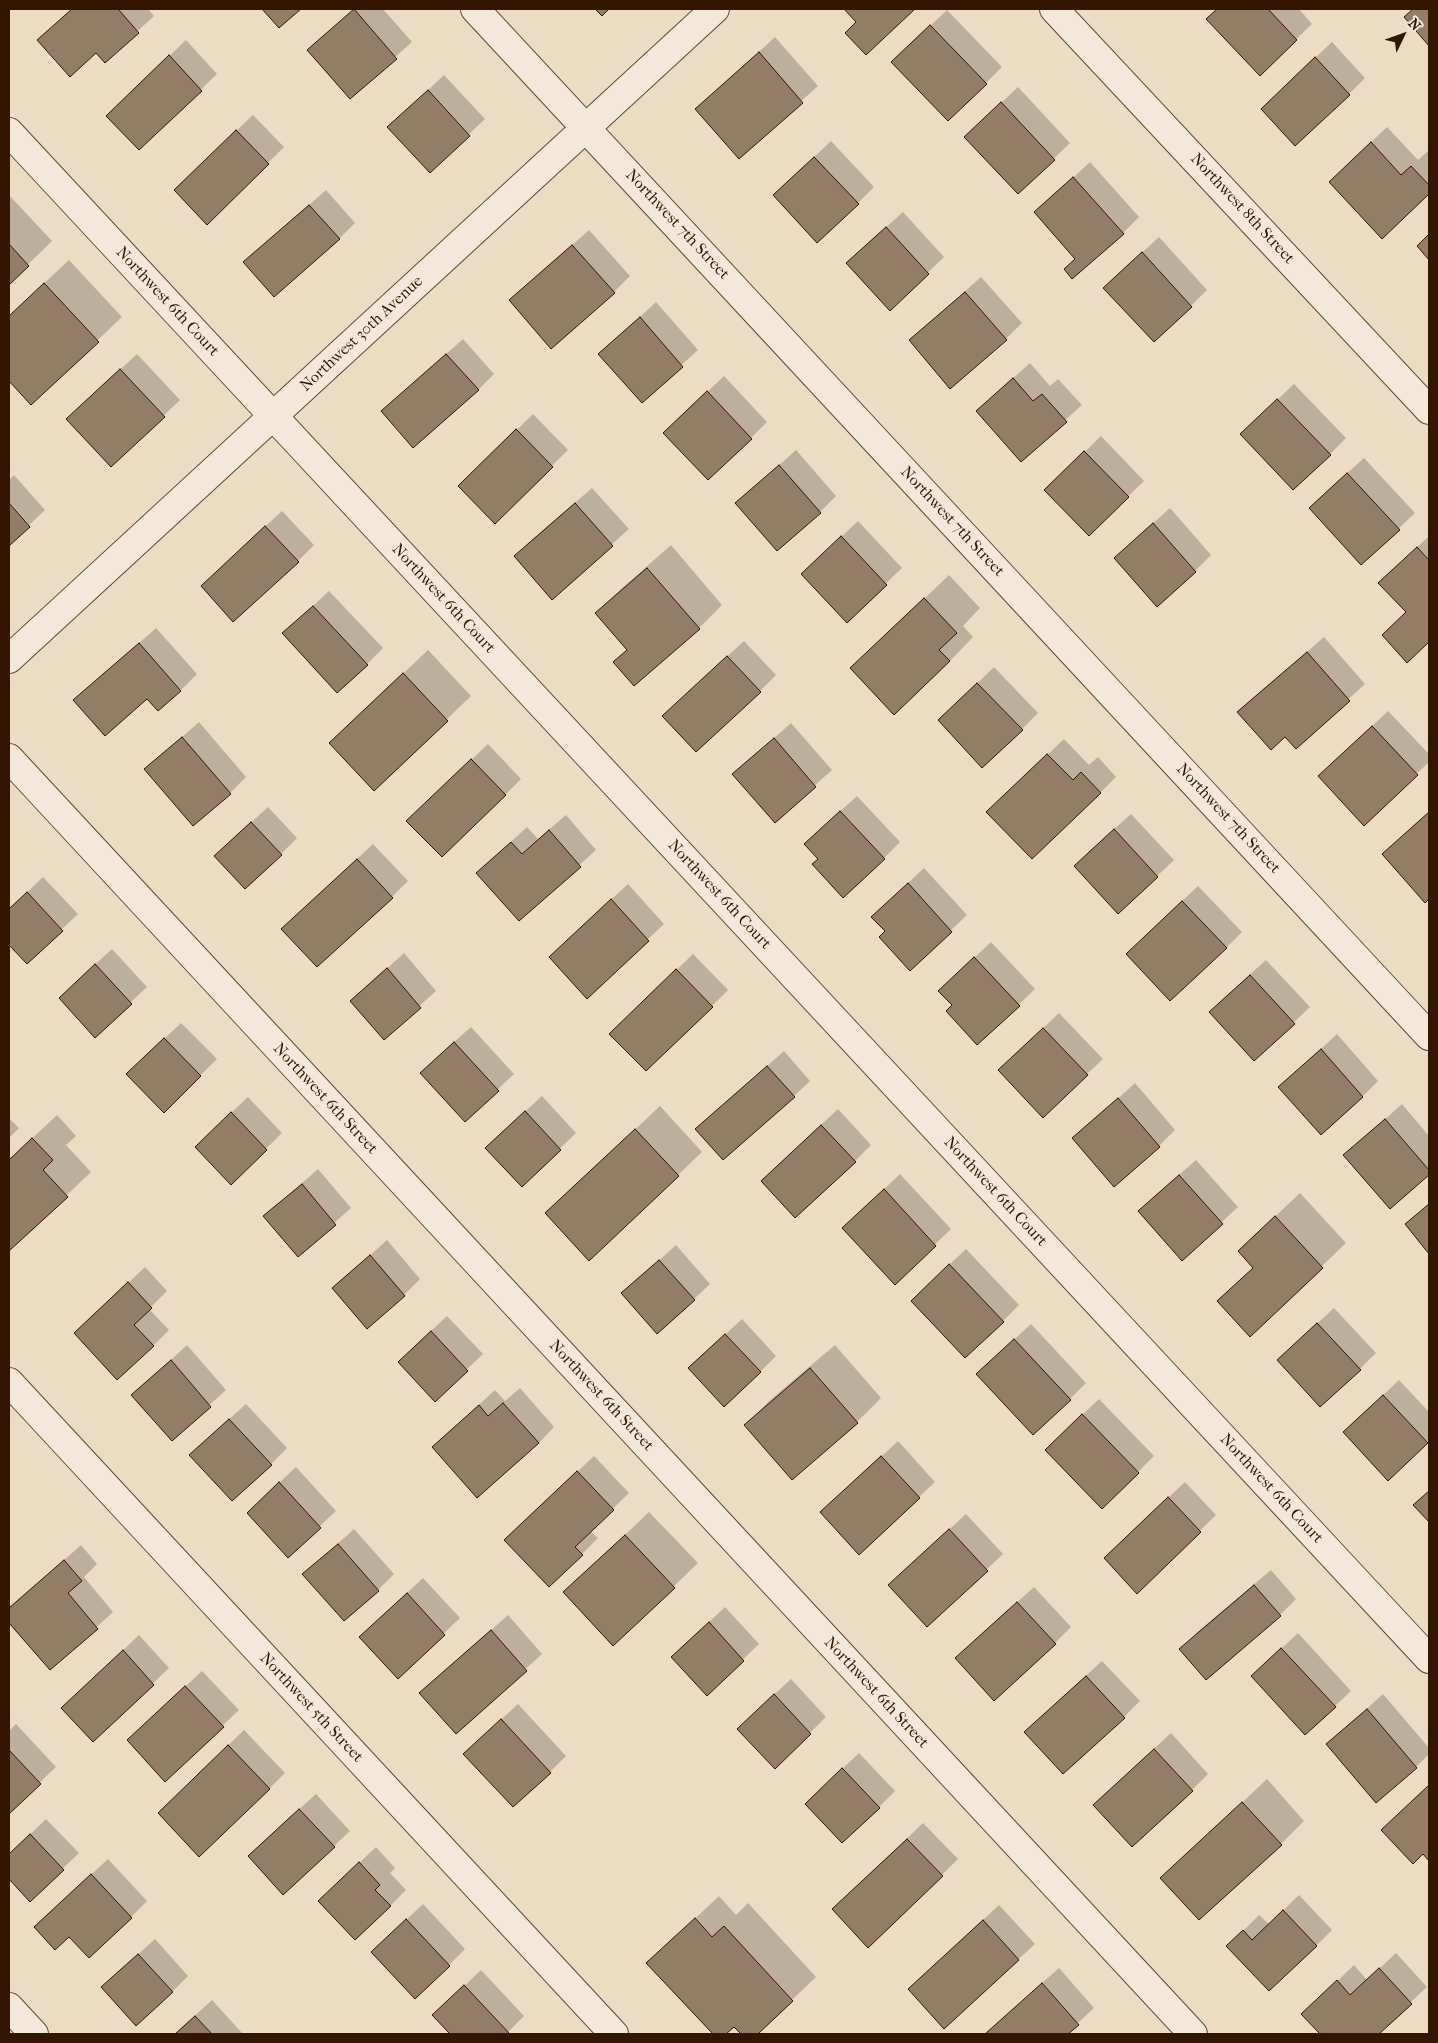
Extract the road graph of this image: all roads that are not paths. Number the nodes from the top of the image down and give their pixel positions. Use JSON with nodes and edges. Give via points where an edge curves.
{"nodes":[{"id":1,"x":476,"y":9,"type":"edge"},
{"id":2,"x":715,"y":9,"type":"edge"},
{"id":3,"x":1054,"y":9,"type":"edge"},
{"id":4,"x":586,"y":128,"type":"junction"},
{"id":5,"x":9,"y":132,"type":"edge"},
{"id":6,"x":1429,"y":410,"type":"edge"},
{"id":7,"x":273,"y":415,"type":"junction"},
{"id":8,"x":9,"y":658,"type":"edge"},
{"id":9,"x":9,"y":758,"type":"edge"},
{"id":10,"x":1429,"y":1036,"type":"edge"},
{"id":11,"x":9,"y":1382,"type":"edge"},
{"id":12,"x":1429,"y":1659,"type":"edge"},
{"id":13,"x":9,"y":2007,"type":"edge"},
{"id":14,"x":34,"y":2034,"type":"edge"},
{"id":15,"x":614,"y":2034,"type":"edge"},
{"id":16,"x":1193,"y":2034,"type":"edge"}],
"edges":[{"from":1,"to":4,"type":"street","name":"Northwest 7th Street"},
{"from":2,"to":4,"type":"street","name":"Northwest 30th Avenue"},
{"from":3,"to":6,"type":"street","name":"Northwest 8th Street"},
{"from":4,"to":7,"type":"street","name":"Northwest 30th Avenue"},
{"from":4,"to":10,"type":"street","name":"Northwest 7th Street"},
{"from":5,"to":7,"type":"street","name":"Northwest 6th Court"},
{"from":7,"to":8,"type":"street","name":"Northwest 30th Avenue"},
{"from":7,"to":12,"type":"street","name":"Northwest 6th Court"},
{"from":9,"to":16,"type":"street","name":"Northwest 6th Street"},
{"from":11,"to":15,"type":"street","name":"Northwest 5th Street"},
{"from":13,"to":14,"type":"street"}]}
